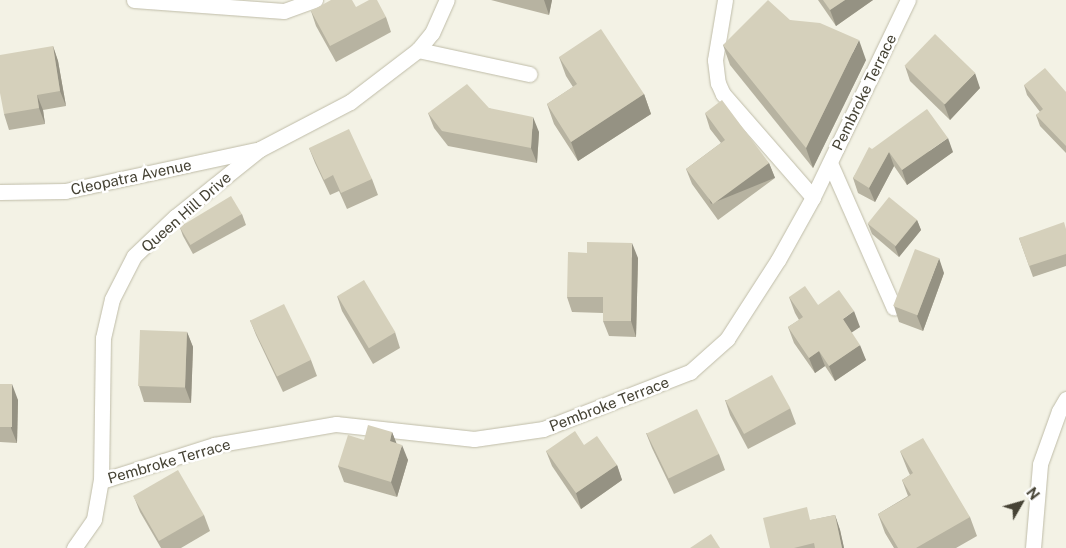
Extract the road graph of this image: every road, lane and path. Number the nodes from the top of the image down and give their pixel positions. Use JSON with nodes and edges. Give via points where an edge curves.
{"nodes":[{"id":1,"x":134,"y":0,"type":"edge"},
{"id":2,"x":315,"y":0,"type":"edge"},
{"id":3,"x":447,"y":0,"type":"edge"},
{"id":4,"x":725,"y":0,"type":"edge"},
{"id":5,"x":908,"y":0,"type":"edge"},
{"id":6,"x":418,"y":50,"type":"junction"},
{"id":7,"x":529,"y":74,"type":"dead end"},
{"id":8,"x":260,"y":149,"type":"junction"},
{"id":9,"x":830,"y":163,"type":"junction"},
{"id":10,"x":0,"y":192,"type":"edge"},
{"id":11,"x":812,"y":197,"type":"junction"},
{"id":12,"x":894,"y":308,"type":"edge"},
{"id":13,"x":1066,"y":399,"type":"edge"},
{"id":14,"x":101,"y":481,"type":"junction"},
{"id":15,"x":74,"y":548,"type":"edge"},
{"id":16,"x":1033,"y":548,"type":"edge"}],
"edges":[{"from":1,"to":2,"type":"street","via":[[284,11]]},
{"from":3,"to":6,"type":"street","name":"Queen Hill Drive","via":[[432,32]]},
{"from":4,"to":11,"type":"street","via":[[715,60],[718,83],[723,94]]},
{"from":5,"to":9,"type":"street","name":"Pembroke Terrace"},
{"from":6,"to":7,"type":"street"},
{"from":6,"to":8,"type":"street","name":"Queen Hill Drive","via":[[350,102]]},
{"from":8,"to":10,"type":"street","name":"Cleopatra Avenue","via":[[65,191]]},
{"from":8,"to":14,"type":"street","name":"Queen Hill Drive","via":[[134,256],[112,300],[103,338]]},
{"from":9,"to":11,"type":"street","name":"Pembroke Terrace"},
{"from":9,"to":12,"type":"street"},
{"from":11,"to":14,"type":"street","name":"Pembroke Terrace","via":[[778,260],[727,339],[690,372],[612,405],[543,429],[474,439],[336,424],[214,445]]},
{"from":13,"to":16,"type":"street","via":[[1040,464]]},
{"from":14,"to":15,"type":"street","name":"Queen Hill Drive","via":[[94,519]]}]}
